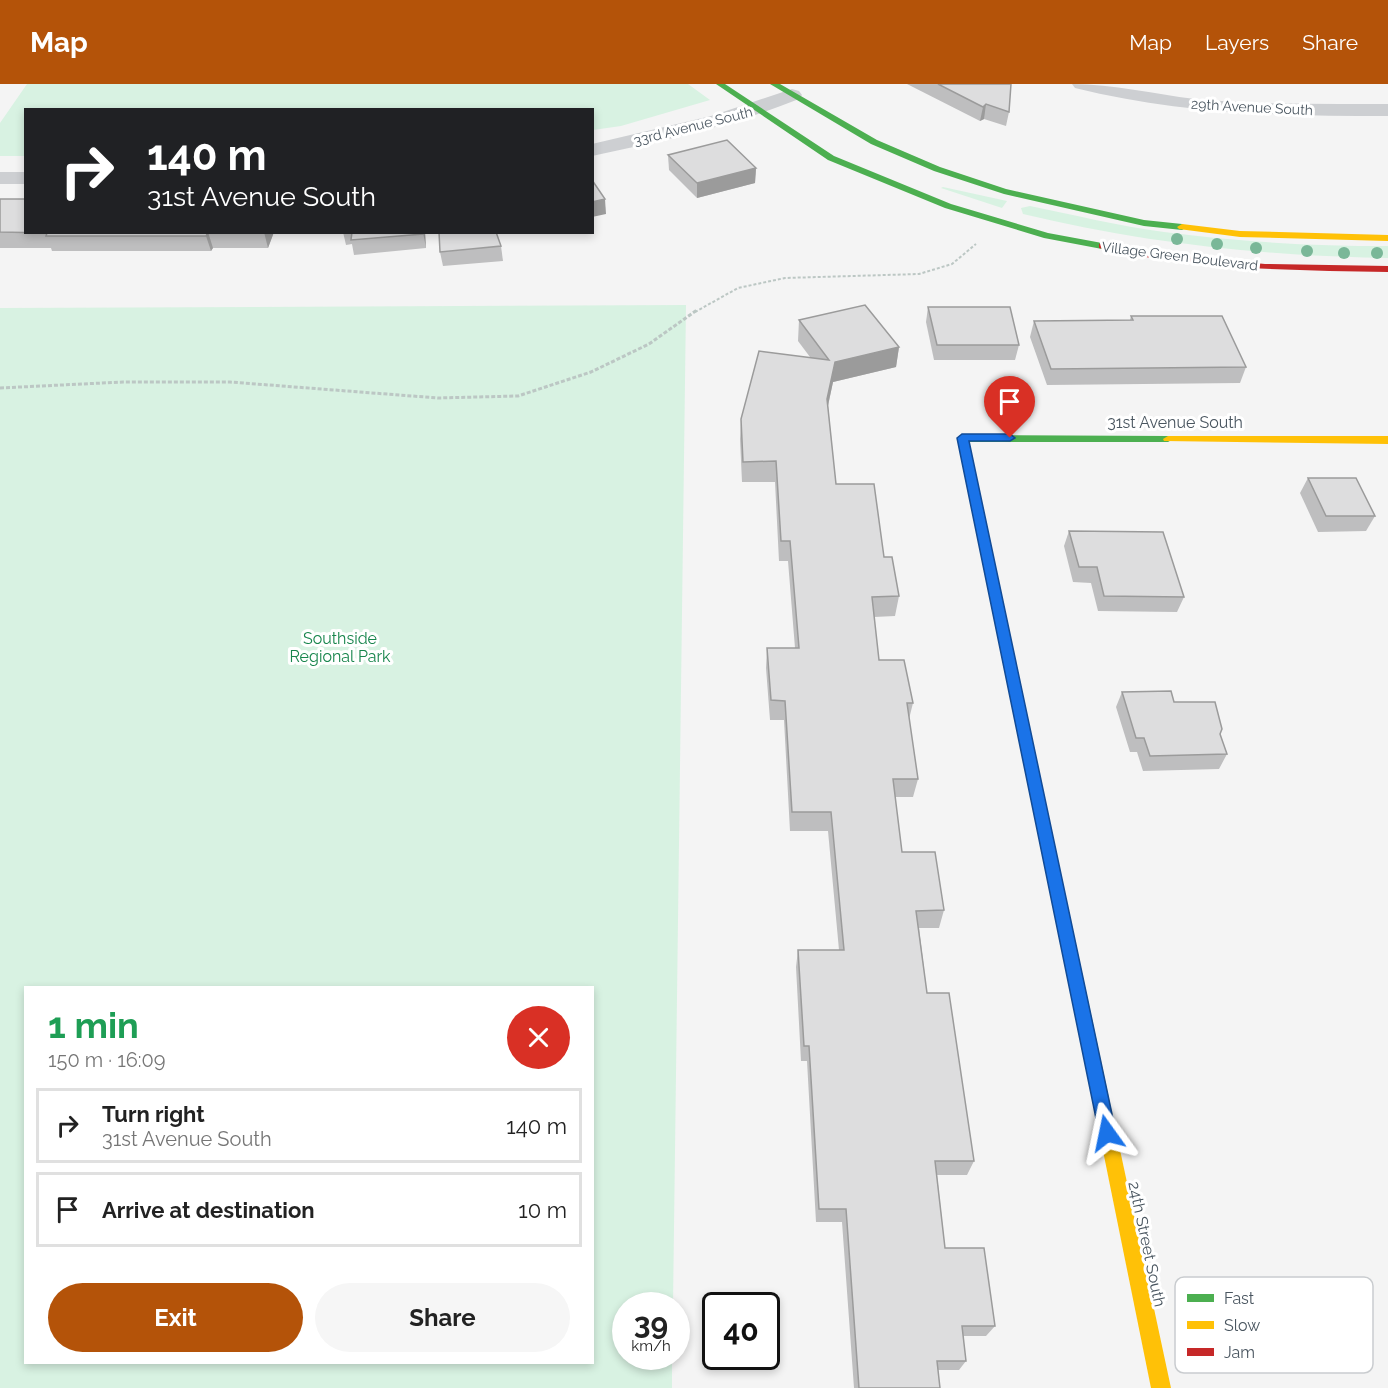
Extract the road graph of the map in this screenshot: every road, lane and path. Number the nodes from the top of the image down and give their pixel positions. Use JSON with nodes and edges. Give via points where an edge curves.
{"nodes":[{"id":1,"x":720,"y":84,"type":"edge"},
{"id":2,"x":774,"y":84,"type":"edge"},
{"id":3,"x":1082,"y":84,"type":"edge"},
{"id":4,"x":792,"y":95,"type":"junction"},
{"id":5,"x":756,"y":110,"type":"junction"},
{"id":6,"x":1388,"y":110,"type":"edge"},
{"id":7,"x":594,"y":150,"type":"edge"},
{"id":8,"x":0,"y":178,"type":"edge"},
{"id":9,"x":24,"y":178,"type":"edge"},
{"id":10,"x":1388,"y":238,"type":"edge"},
{"id":11,"x":982,"y":239,"type":"dead end"},
{"id":12,"x":1388,"y":269,"type":"edge"},
{"id":13,"x":0,"y":388,"type":"edge"},
{"id":14,"x":962,"y":438,"type":"joint"},
{"id":15,"x":1388,"y":440,"type":"edge"},
{"id":16,"x":1161,"y":1388,"type":"edge"}],
"edges":[{"from":1,"to":5,"type":"street","name":"Village Green Boulevard"},
{"from":2,"to":4,"type":"street","name":"Village Green Boulevard"},
{"from":3,"to":6,"type":"street","name":"29th Avenue South","via":[[1156,101],[1230,109]]},
{"from":4,"to":5,"type":"street","name":"33rd Avenue South"},
{"from":4,"to":10,"type":"street","name":"Village Green Boulevard","via":[[874,142],[937,169],[1080,210],[1144,223],[1240,234]]},
{"from":5,"to":7,"type":"street","name":"33rd Avenue South","via":[[679,132]]},
{"from":5,"to":12,"type":"street","name":"Village Green Boulevard","via":[[831,158],[948,206],[1047,236],[1149,255],[1265,267]]},
{"from":8,"to":9,"type":"street"},
{"from":11,"to":13,"type":"path","via":[[952,264],[919,274],[785,278],[738,288],[703,306],[639,349],[591,372],[518,396],[438,398],[230,382]]},
{"from":14,"to":15,"type":"street","name":"31st Avenue South"},
{"from":14,"to":16,"type":"street","name":"24th Street South"}]}
